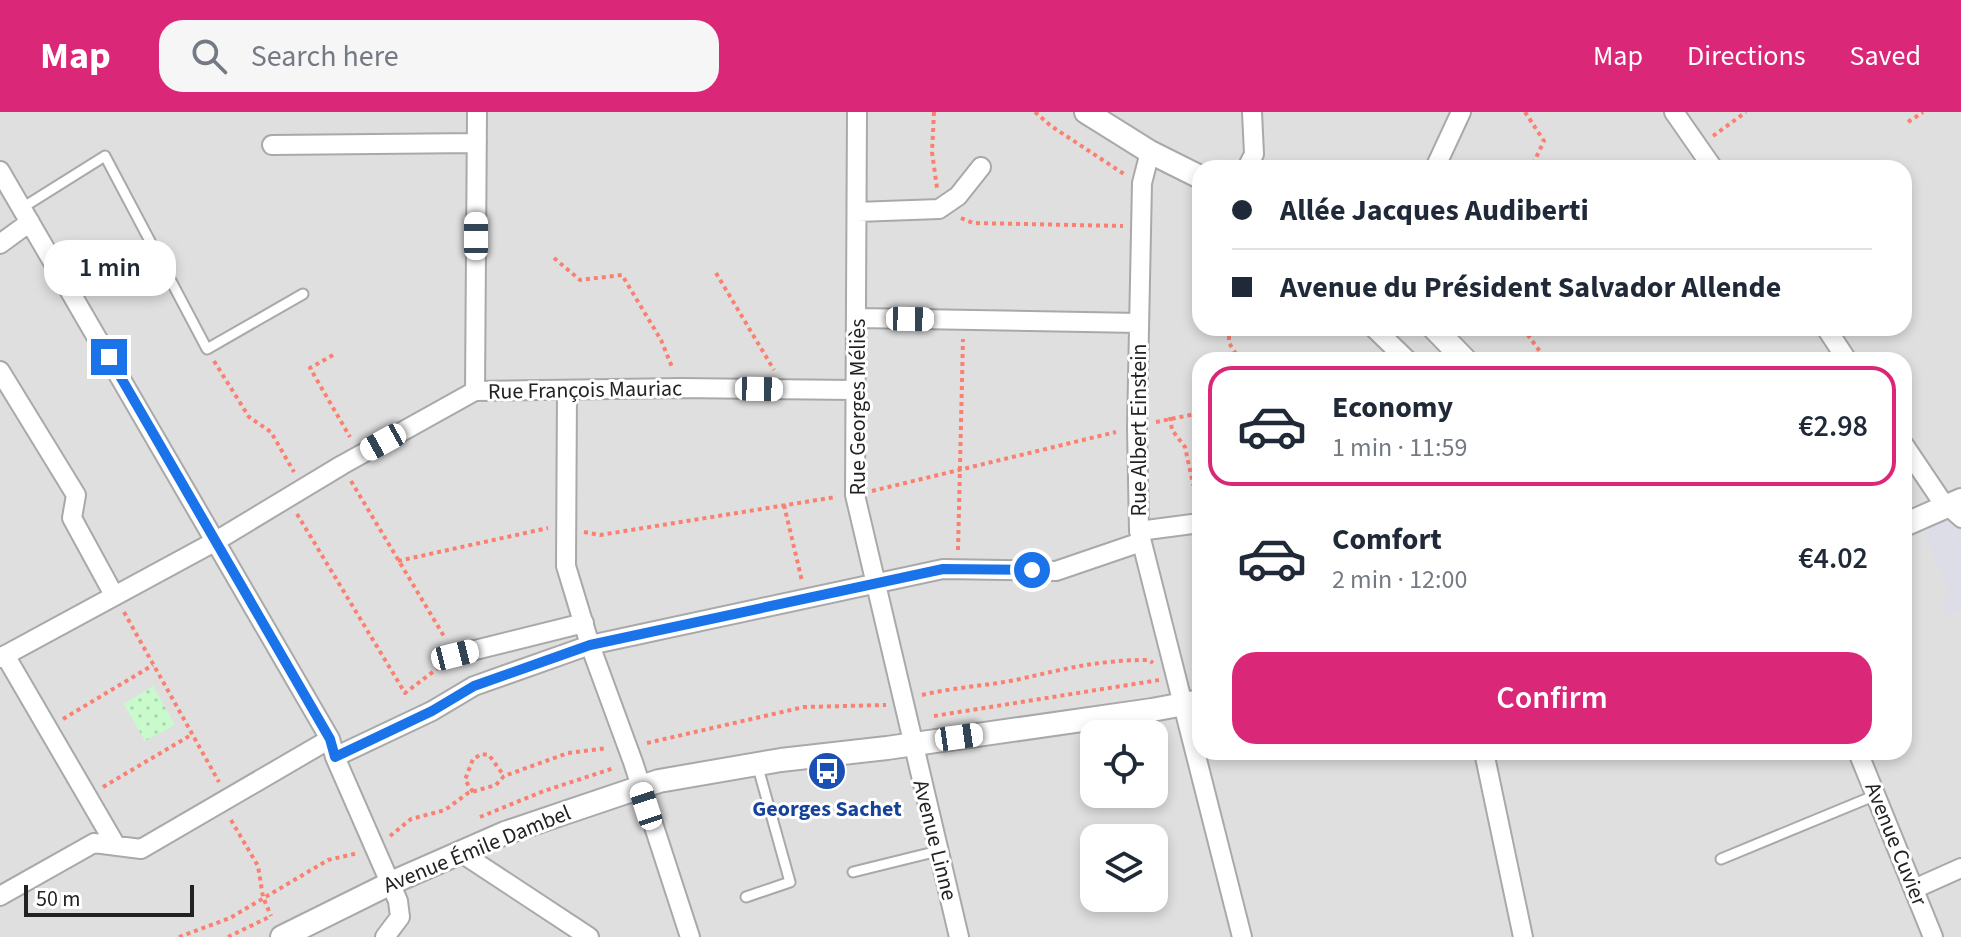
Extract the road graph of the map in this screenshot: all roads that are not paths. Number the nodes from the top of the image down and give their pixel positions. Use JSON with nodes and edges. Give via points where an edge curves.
{"nodes":[{"id":1,"x":477,"y":112,"type":"edge"},
{"id":2,"x":857,"y":112,"type":"edge"},
{"id":3,"x":1086,"y":112,"type":"edge"},
{"id":4,"x":1252,"y":112,"type":"edge"},
{"id":5,"x":1461,"y":112,"type":"edge"},
{"id":6,"x":1674,"y":112,"type":"edge"},
{"id":7,"x":477,"y":143,"type":"junction"},
{"id":8,"x":272,"y":145,"type":"dead end"},
{"id":9,"x":1150,"y":152,"type":"junction"},
{"id":10,"x":1251,"y":160,"type":"edge"},
{"id":11,"x":1439,"y":160,"type":"edge"},
{"id":12,"x":1708,"y":160,"type":"edge"},
{"id":13,"x":981,"y":167,"type":"dead end"},
{"id":14,"x":0,"y":171,"type":"edge"},
{"id":15,"x":1192,"y":173,"type":"edge"},
{"id":16,"x":857,"y":212,"type":"junction"},
{"id":17,"x":26,"y":215,"type":"junction"},
{"id":18,"x":0,"y":244,"type":"edge"},
{"id":19,"x":303,"y":294,"type":"dead end"},
{"id":20,"x":858,"y":318,"type":"junction"},
{"id":21,"x":1139,"y":323,"type":"junction"},
{"id":22,"x":1382,"y":336,"type":"edge"},
{"id":23,"x":1442,"y":336,"type":"edge"},
{"id":24,"x":1399,"y":352,"type":"edge"},
{"id":25,"x":1457,"y":352,"type":"edge"},
{"id":26,"x":0,"y":371,"type":"edge"},
{"id":27,"x":855,"y":390,"type":"junction"},
{"id":28,"x":475,"y":391,"type":"junction"},
{"id":29,"x":567,"y":391,"type":"junction"},
{"id":30,"x":1912,"y":455,"type":"edge"},
{"id":31,"x":1956,"y":509,"type":"edge"},
{"id":32,"x":1912,"y":523,"type":"edge"},
{"id":33,"x":1192,"y":525,"type":"edge"},
{"id":34,"x":1140,"y":536,"type":"junction"},
{"id":35,"x":216,"y":541,"type":"junction"},
{"id":36,"x":876,"y":584,"type":"junction"},
{"id":37,"x":114,"y":595,"type":"junction"},
{"id":38,"x":584,"y":623,"type":"junction"},
{"id":39,"x":590,"y":645,"type":"junction"},
{"id":40,"x":455,"y":655,"type":"road end"},
{"id":41,"x":2,"y":657,"type":"edge"},
{"id":42,"x":1191,"y":702,"type":"edge"},
{"id":43,"x":912,"y":744,"type":"junction"},
{"id":44,"x":332,"y":748,"type":"junction"},
{"id":45,"x":1204,"y":760,"type":"edge"},
{"id":46,"x":1486,"y":760,"type":"edge"},
{"id":47,"x":1861,"y":760,"type":"edge"},
{"id":48,"x":757,"y":764,"type":"junction"},
{"id":49,"x":640,"y":787,"type":"junction"},
{"id":50,"x":1876,"y":795,"type":"junction"},
{"id":51,"x":115,"y":844,"type":"junction"},
{"id":52,"x":938,"y":851,"type":"junction"},
{"id":53,"x":460,"y":852,"type":"junction"},
{"id":54,"x":1721,"y":859,"type":"dead end"},
{"id":55,"x":1961,"y":868,"type":"edge"},
{"id":56,"x":853,"y":872,"type":"dead end"},
{"id":57,"x":391,"y":883,"type":"junction"},
{"id":58,"x":1914,"y":889,"type":"junction"},
{"id":59,"x":0,"y":896,"type":"edge"},
{"id":60,"x":746,"y":897,"type":"dead end"},
{"id":61,"x":282,"y":937,"type":"edge"},
{"id":62,"x":385,"y":937,"type":"edge"},
{"id":63,"x":589,"y":937,"type":"edge"},
{"id":64,"x":690,"y":937,"type":"edge"},
{"id":65,"x":959,"y":937,"type":"edge"},
{"id":66,"x":1242,"y":937,"type":"edge"},
{"id":67,"x":1523,"y":937,"type":"edge"},
{"id":68,"x":1933,"y":937,"type":"edge"}],
"edges":[{"from":1,"to":7,"type":"street"},
{"from":2,"to":16,"type":"street","name":"Rue Georges Méliès"},
{"from":3,"to":9,"type":"street"},
{"from":4,"to":10,"type":"street"},
{"from":5,"to":11,"type":"street"},
{"from":6,"to":12,"type":"street"},
{"from":7,"to":8,"type":"street"},
{"from":7,"to":28,"type":"street"},
{"from":9,"to":15,"type":"street"},
{"from":9,"to":21,"type":"street","name":"Rue Albert Einstein","via":[[1142,183]]},
{"from":13,"to":16,"type":"street","via":[[958,196],[939,209]]},
{"from":14,"to":17,"type":"street"},
{"from":16,"to":20,"type":"street","name":"Rue Georges Méliès"},
{"from":17,"to":18,"type":"street"},
{"from":17,"to":19,"type":"lane","via":[[105,156],[207,349]]},
{"from":17,"to":35,"type":"street"},
{"from":20,"to":21,"type":"street"},
{"from":20,"to":27,"type":"street","name":"Rue Georges Méliès"},
{"from":21,"to":34,"type":"street","name":"Rue Albert Einstein"},
{"from":22,"to":24,"type":"street"},
{"from":23,"to":25,"type":"street"},
{"from":26,"to":37,"type":"street","via":[[76,495],[72,518]]},
{"from":27,"to":29,"type":"street","name":"Rue François Mauriac"},
{"from":27,"to":36,"type":"street","name":"Rue Georges Méliès","via":[[855,495]]},
{"from":28,"to":29,"type":"street","name":"Rue François Mauriac"},
{"from":28,"to":35,"type":"street","name":"Rue François Mauriac"},
{"from":29,"to":38,"type":"street","via":[[566,566]]},
{"from":30,"to":31,"type":"street"},
{"from":31,"to":32,"type":"street"},
{"from":33,"to":34,"type":"street"},
{"from":34,"to":36,"type":"street","via":[[1056,571],[943,569]]},
{"from":34,"to":42,"type":"street","name":"Rue Albert Einstein","via":[[1175,677]]},
{"from":35,"to":37,"type":"street","name":"Rue François Mauriac"},
{"from":35,"to":44,"type":"street"},
{"from":36,"to":39,"type":"street"},
{"from":36,"to":43,"type":"street","name":"Rue Georges Méliès"},
{"from":37,"to":41,"type":"street","name":"Rue François Mauriac"},
{"from":38,"to":39,"type":"street"},
{"from":38,"to":40,"type":"street"},
{"from":39,"to":44,"type":"street","via":[[474,686],[432,711]]},
{"from":39,"to":49,"type":"street"},
{"from":41,"to":51,"type":"street"},
{"from":42,"to":43,"type":"street","name":"Avenue Émile Dambel"},
{"from":43,"to":48,"type":"street","name":"Avenue Émile Dambel"},
{"from":43,"to":52,"type":"street","name":"Avenue Linne"},
{"from":44,"to":51,"type":"street","via":[[141,849]]},
{"from":44,"to":57,"type":"street"},
{"from":45,"to":66,"type":"street","name":"Rue Albert Einstein"},
{"from":46,"to":67,"type":"street"},
{"from":47,"to":50,"type":"street","name":"Avenue Cuvier"},
{"from":48,"to":49,"type":"street","name":"Avenue Émile Dambel"},
{"from":48,"to":60,"type":"lane","via":[[790,882]]},
{"from":49,"to":53,"type":"street","name":"Avenue Émile Dambel"},
{"from":49,"to":64,"type":"street"},
{"from":50,"to":54,"type":"lane"},
{"from":50,"to":58,"type":"street","name":"Avenue Cuvier"},
{"from":51,"to":59,"type":"street","via":[[94,843]]},
{"from":52,"to":56,"type":"lane"},
{"from":52,"to":65,"type":"street","name":"Avenue Linne"},
{"from":53,"to":57,"type":"street","name":"Avenue Émile Dambel"},
{"from":53,"to":63,"type":"street"},
{"from":55,"to":58,"type":"street"},
{"from":57,"to":61,"type":"street","name":"Avenue Émile Dambel"},
{"from":57,"to":62,"type":"street","via":[[400,917]]},
{"from":58,"to":68,"type":"street","name":"Avenue Cuvier"}]}
